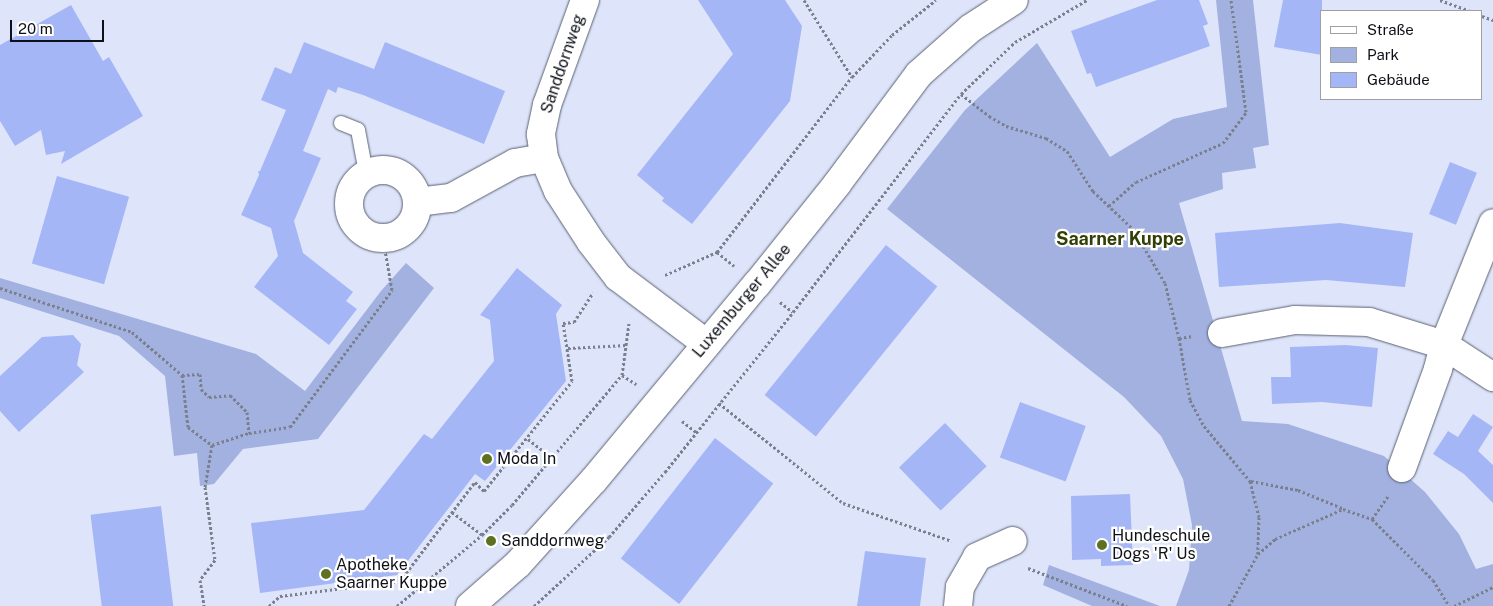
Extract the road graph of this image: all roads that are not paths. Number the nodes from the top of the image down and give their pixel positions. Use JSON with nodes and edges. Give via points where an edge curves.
{"nodes":[{"id":1,"x":585,"y":0,"type":"edge"},
{"id":2,"x":1014,"y":0,"type":"edge"},
{"id":3,"x":342,"y":124,"type":"dead end"},
{"id":4,"x":544,"y":158,"type":"junction"},
{"id":5,"x":366,"y":173,"type":"junction"},
{"id":6,"x":418,"y":202,"type":"junction"},
{"id":7,"x":1493,"y":222,"type":"edge"},
{"id":8,"x":1222,"y":333,"type":"dead end"},
{"id":9,"x":707,"y":344,"type":"junction"},
{"id":10,"x":1444,"y":345,"type":"junction"},
{"id":11,"x":1493,"y":377,"type":"edge"},
{"id":12,"x":1402,"y":468,"type":"dead end"},
{"id":13,"x":1013,"y":541,"type":"road end"},
{"id":14,"x":470,"y":606,"type":"edge"},
{"id":15,"x":958,"y":606,"type":"edge"}],
"edges":[{"from":1,"to":4,"type":"street","name":"Sanddornweg","via":[[546,105],[541,134]]},
{"from":2,"to":9,"type":"street","name":"Luxemburger Allee","via":[[971,28],[919,74],[837,184]]},
{"from":3,"to":5,"type":"lane","via":[[358,130]]},
{"from":4,"to":6,"type":"street","via":[[515,163],[451,198]]},
{"from":4,"to":9,"type":"street","name":"Sanddornweg","via":[[558,191],[610,267]]},
{"from":5,"to":6,"type":"street","via":[[389,170],[396,173],[409,181]]},
{"from":5,"to":6,"type":"street","via":[[353,186],[348,204],[353,222],[366,235],[384,239],[401,234],[414,220]]},
{"from":7,"to":10,"type":"street"},
{"from":8,"to":10,"type":"street","via":[[1295,320],[1369,322]]},
{"from":9,"to":14,"type":"street","name":"Luxemburger Allee","via":[[546,534],[518,564]]},
{"from":10,"to":11,"type":"street"},
{"from":10,"to":12,"type":"street"},
{"from":13,"to":15,"type":"street","via":[[977,557],[960,587]]}]}
